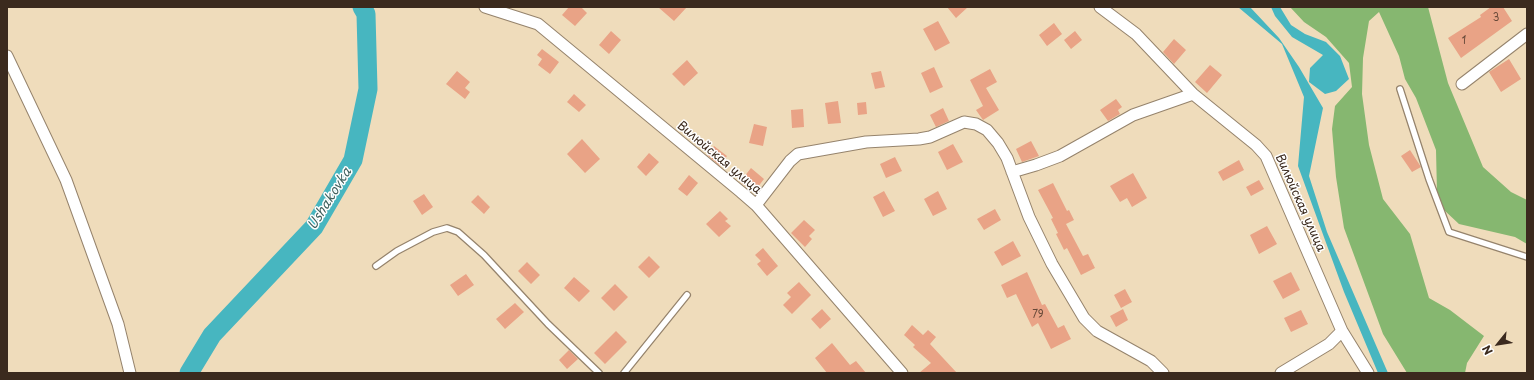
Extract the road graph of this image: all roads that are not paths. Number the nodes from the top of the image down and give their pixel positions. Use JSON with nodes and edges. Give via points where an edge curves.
{"nodes":[{"id":1,"x":485,"y":7,"type":"edge"},
{"id":2,"x":1100,"y":7,"type":"edge"},
{"id":3,"x":1527,"y":34,"type":"edge"},
{"id":4,"x":7,"y":56,"type":"edge"},
{"id":5,"x":1462,"y":84,"type":"dead end"},
{"id":6,"x":1400,"y":89,"type":"dead end"},
{"id":7,"x":1193,"y":94,"type":"junction"},
{"id":8,"x":1012,"y":172,"type":"junction"},
{"id":9,"x":756,"y":205,"type":"junction"},
{"id":10,"x":1527,"y":256,"type":"edge"},
{"id":11,"x":376,"y":266,"type":"dead end"},
{"id":12,"x":687,"y":295,"type":"dead end"},
{"id":13,"x":1342,"y":331,"type":"junction"},
{"id":14,"x":130,"y":373,"type":"edge"},
{"id":15,"x":599,"y":373,"type":"edge"},
{"id":16,"x":624,"y":373,"type":"edge"},
{"id":17,"x":902,"y":373,"type":"edge"},
{"id":18,"x":1163,"y":373,"type":"edge"},
{"id":19,"x":1281,"y":373,"type":"edge"},
{"id":20,"x":1368,"y":373,"type":"edge"}],
"edges":[{"from":1,"to":9,"type":"street","name":"Вилюйская улица","via":[[538,24]]},
{"from":2,"to":7,"type":"street","name":"Вилюйская улица","via":[[1136,34]]},
{"from":3,"to":5,"type":"street"},
{"from":4,"to":14,"type":"street","via":[[66,180],[118,324]]},
{"from":6,"to":10,"type":"lane","via":[[1448,232]]},
{"from":7,"to":8,"type":"street","via":[[1133,115],[1060,156]]},
{"from":7,"to":13,"type":"street","name":"Вилюйская улица","via":[[1266,156]]},
{"from":8,"to":9,"type":"street","via":[[1001,148],[987,130],[976,124],[964,122],[930,137],[866,142],[798,154]]},
{"from":8,"to":18,"type":"street","via":[[1028,217],[1084,318],[1097,331],[1151,361]]},
{"from":9,"to":17,"type":"street","name":"Вилюйская улица"},
{"from":11,"to":15,"type":"lane","via":[[433,232],[447,228],[458,232],[484,255],[548,324]]},
{"from":12,"to":16,"type":"lane"},
{"from":13,"to":19,"type":"street","via":[[1329,344]]},
{"from":13,"to":20,"type":"street","name":"Вилюйская улица"}]}
